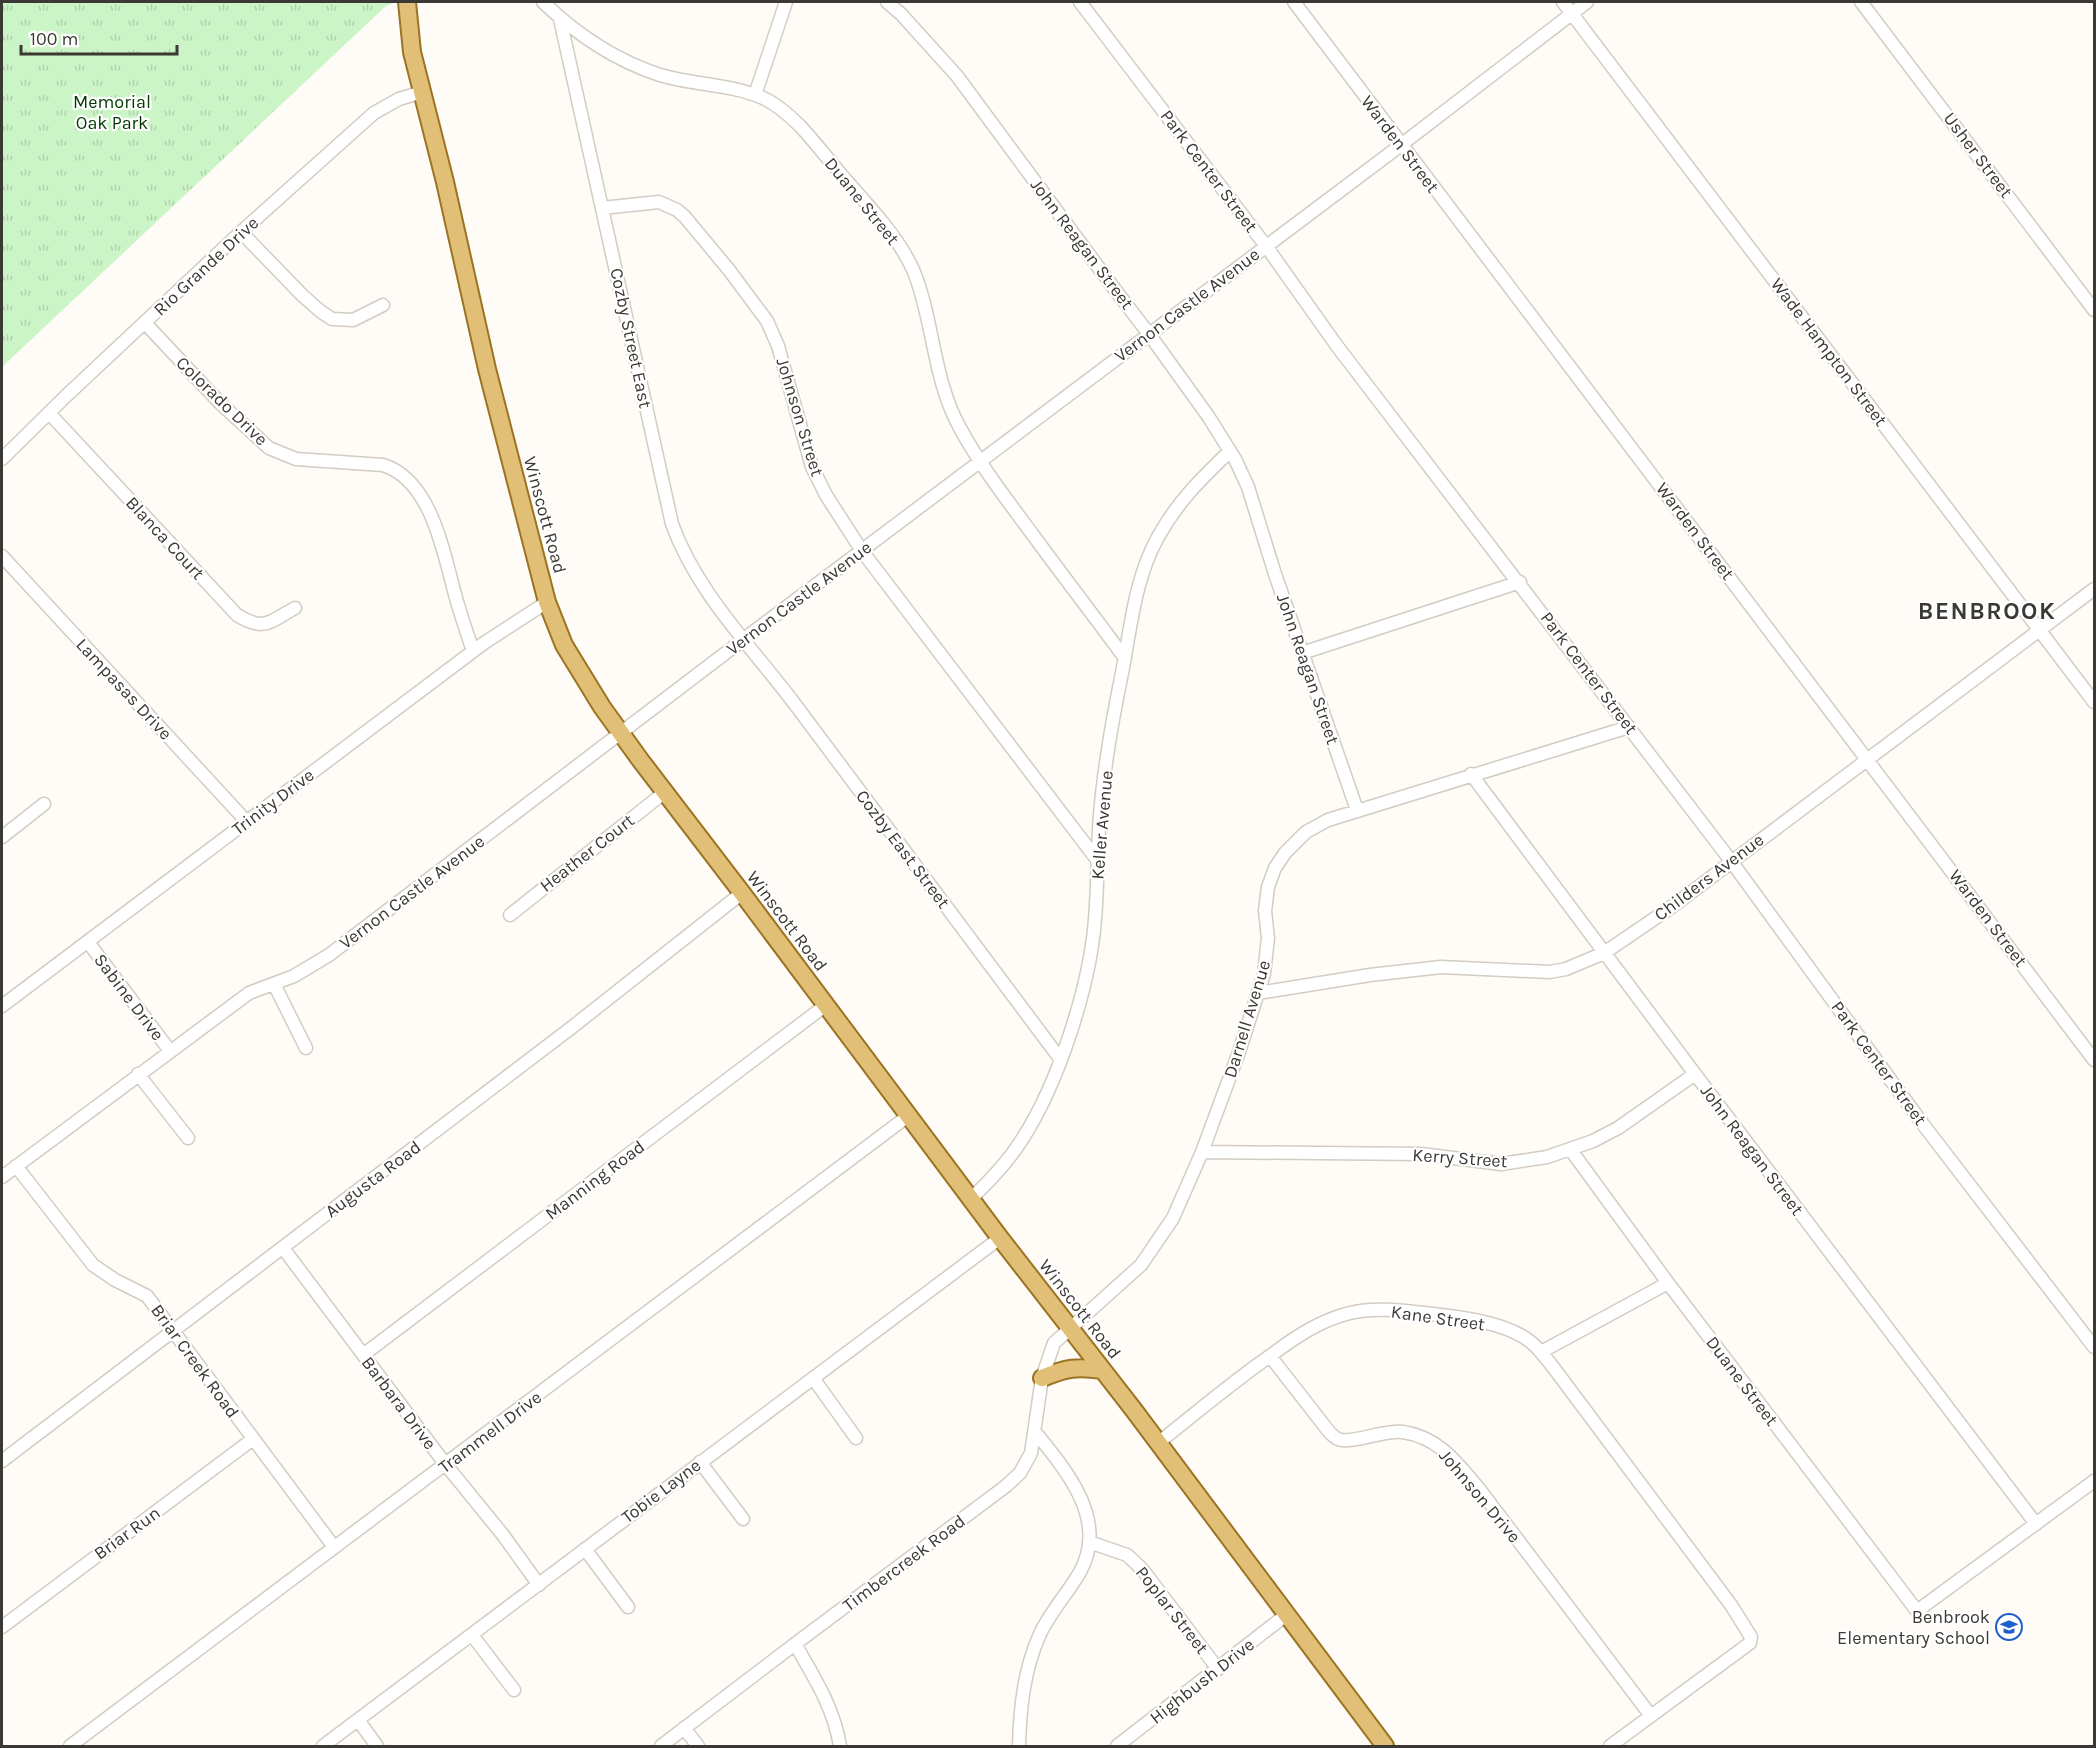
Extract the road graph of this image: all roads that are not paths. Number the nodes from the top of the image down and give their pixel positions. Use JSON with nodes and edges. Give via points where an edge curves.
{"nodes":[{"id":1,"x":407,"y":2,"type":"edge"},
{"id":2,"x":543,"y":2,"type":"edge"},
{"id":3,"x":786,"y":2,"type":"edge"},
{"id":4,"x":887,"y":2,"type":"edge"},
{"id":5,"x":1080,"y":2,"type":"edge"},
{"id":6,"x":1294,"y":2,"type":"edge"},
{"id":7,"x":1563,"y":2,"type":"edge"},
{"id":8,"x":1587,"y":2,"type":"edge"},
{"id":9,"x":1861,"y":2,"type":"edge"},
{"id":10,"x":1572,"y":13,"type":"junction"},
{"id":11,"x":560,"y":19,"type":"junction"},
{"id":12,"x":422,"y":92,"type":"junction"},
{"id":13,"x":755,"y":95,"type":"junction"},
{"id":14,"x":1401,"y":145,"type":"junction"},
{"id":15,"x":602,"y":208,"type":"junction"},
{"id":16,"x":241,"y":232,"type":"junction"},
{"id":17,"x":1266,"y":246,"type":"junction"},
{"id":18,"x":383,"y":305,"type":"dead end"},
{"id":19,"x":2094,"y":310,"type":"edge"},
{"id":20,"x":145,"y":323,"type":"junction"},
{"id":21,"x":1149,"y":334,"type":"junction"},
{"id":22,"x":49,"y":413,"type":"junction"},
{"id":23,"x":1230,"y":451,"type":"junction"},
{"id":24,"x":2,"y":459,"type":"edge"},
{"id":25,"x":980,"y":461,"type":"junction"},
{"id":26,"x":862,"y":551,"type":"junction"},
{"id":27,"x":2,"y":556,"type":"edge"},
{"id":28,"x":1520,"y":582,"type":"junction"},
{"id":29,"x":2094,"y":589,"type":"edge"},
{"id":30,"x":548,"y":602,"type":"junction"},
{"id":31,"x":295,"y":608,"type":"dead end"},
{"id":32,"x":2039,"y":631,"type":"junction"},
{"id":33,"x":744,"y":639,"type":"junction"},
{"id":34,"x":473,"y":651,"type":"junction"},
{"id":35,"x":1302,"y":653,"type":"junction"},
{"id":36,"x":1125,"y":657,"type":"junction"},
{"id":37,"x":2094,"y":702,"type":"edge"},
{"id":38,"x":1629,"y":727,"type":"junction"},
{"id":39,"x":621,"y":734,"type":"junction"},
{"id":40,"x":1868,"y":759,"type":"junction"},
{"id":41,"x":1470,"y":774,"type":"junction"},
{"id":42,"x":664,"y":792,"type":"junction"},
{"id":43,"x":44,"y":804,"type":"dead end"},
{"id":44,"x":1357,"y":810,"type":"junction"},
{"id":45,"x":247,"y":822,"type":"junction"},
{"id":46,"x":2,"y":837,"type":"edge"},
{"id":47,"x":1098,"y":861,"type":"junction"},
{"id":48,"x":1731,"y":861,"type":"junction"},
{"id":49,"x":742,"y":893,"type":"junction"},
{"id":50,"x":510,"y":915,"type":"dead end"},
{"id":51,"x":88,"y":942,"type":"junction"},
{"id":52,"x":1604,"y":953,"type":"junction"},
{"id":53,"x":274,"y":984,"type":"junction"},
{"id":54,"x":1258,"y":993,"type":"junction"},
{"id":55,"x":826,"y":1005,"type":"junction"},
{"id":56,"x":2,"y":1006,"type":"edge"},
{"id":57,"x":306,"y":1048,"type":"dead end"},
{"id":58,"x":170,"y":1051,"type":"junction"},
{"id":59,"x":1061,"y":1060,"type":"junction"},
{"id":60,"x":2094,"y":1060,"type":"edge"},
{"id":61,"x":138,"y":1074,"type":"junction"},
{"id":62,"x":1695,"y":1074,"type":"junction"},
{"id":63,"x":908,"y":1116,"type":"junction"},
{"id":64,"x":188,"y":1138,"type":"dead end"},
{"id":65,"x":1570,"y":1149,"type":"junction"},
{"id":66,"x":1202,"y":1152,"type":"junction"},
{"id":67,"x":16,"y":1166,"type":"junction"},
{"id":68,"x":2,"y":1177,"type":"edge"},
{"id":69,"x":971,"y":1200,"type":"junction"},
{"id":70,"x":1000,"y":1238,"type":"junction"},
{"id":71,"x":283,"y":1248,"type":"junction"},
{"id":72,"x":1668,"y":1283,"type":"junction"},
{"id":73,"x":1070,"y":1328,"type":"junction"},
{"id":74,"x":174,"y":1330,"type":"junction"},
{"id":75,"x":2094,"y":1347,"type":"edge"},
{"id":76,"x":1541,"y":1352,"type":"junction"},
{"id":77,"x":363,"y":1355,"type":"junction"},
{"id":78,"x":1270,"y":1356,"type":"junction"},
{"id":79,"x":1102,"y":1370,"type":"junction"},
{"id":80,"x":813,"y":1377,"type":"junction"},
{"id":81,"x":1042,"y":1378,"type":"junction"},
{"id":82,"x":1035,"y":1432,"type":"junction"},
{"id":83,"x":856,"y":1438,"type":"dead end"},
{"id":84,"x":253,"y":1439,"type":"junction"},
{"id":85,"x":1158,"y":1443,"type":"junction"},
{"id":86,"x":2,"y":1461,"type":"edge"},
{"id":87,"x":700,"y":1462,"type":"junction"},
{"id":88,"x":446,"y":1464,"type":"junction"},
{"id":89,"x":2090,"y":1484,"type":"edge"},
{"id":90,"x":2094,"y":1499,"type":"edge"},
{"id":91,"x":743,"y":1519,"type":"dead end"},
{"id":92,"x":2036,"y":1524,"type":"junction"},
{"id":93,"x":1089,"y":1542,"type":"junction"},
{"id":94,"x":334,"y":1547,"type":"junction"},
{"id":95,"x":585,"y":1549,"type":"junction"},
{"id":96,"x":539,"y":1585,"type":"junction"},
{"id":97,"x":628,"y":1607,"type":"dead end"},
{"id":98,"x":1286,"y":1615,"type":"junction"},
{"id":99,"x":2,"y":1627,"type":"edge"},
{"id":100,"x":472,"y":1635,"type":"junction"},
{"id":101,"x":795,"y":1644,"type":"junction"},
{"id":102,"x":1218,"y":1669,"type":"junction"},
{"id":103,"x":514,"y":1690,"type":"dead end"},
{"id":104,"x":1651,"y":1716,"type":"junction"},
{"id":105,"x":358,"y":1720,"type":"junction"},
{"id":106,"x":684,"y":1728,"type":"junction"},
{"id":107,"x":70,"y":1746,"type":"edge"},
{"id":108,"x":323,"y":1746,"type":"edge"},
{"id":109,"x":377,"y":1746,"type":"edge"},
{"id":110,"x":661,"y":1746,"type":"edge"},
{"id":111,"x":698,"y":1746,"type":"edge"},
{"id":112,"x":840,"y":1746,"type":"edge"},
{"id":113,"x":1019,"y":1746,"type":"edge"},
{"id":114,"x":1117,"y":1746,"type":"edge"},
{"id":115,"x":1385,"y":1746,"type":"edge"},
{"id":116,"x":1610,"y":1746,"type":"edge"}],
"edges":[{"from":1,"to":12,"type":"main road","name":"Winscott Road","via":[[412,52]]},
{"from":2,"to":11,"type":"street","name":"Duane Street"},
{"from":3,"to":13,"type":"street"},
{"from":4,"to":21,"type":"street","name":"John Reagan Street","via":[[957,76]]},
{"from":5,"to":17,"type":"street","name":"Park Center Street"},
{"from":6,"to":14,"type":"street","name":"Warden Street"},
{"from":7,"to":10,"type":"street","name":"Wade Hampton Street"},
{"from":8,"to":10,"type":"street","name":"Vernon Castle Avenue"},
{"from":9,"to":19,"type":"street","name":"Usher Street"},
{"from":10,"to":14,"type":"street","name":"Vernon Castle Avenue"},
{"from":10,"to":32,"type":"street","name":"Wade Hampton Street"},
{"from":11,"to":13,"type":"street","name":"Duane Street","via":[[627,63],[661,75]]},
{"from":11,"to":15,"type":"street","name":"Cozby Street East"},
{"from":12,"to":16,"type":"street","name":"Rio Grande Drive","via":[[374,113]]},
{"from":12,"to":30,"type":"main road","name":"Winscott Road","via":[[487,369]]},
{"from":13,"to":25,"type":"street","name":"Duane Street","via":[[801,127],[902,250],[924,303],[943,386],[958,426]]},
{"from":14,"to":17,"type":"street","name":"Vernon Castle Avenue"},
{"from":14,"to":40,"type":"street","name":"Warden Street"},
{"from":15,"to":26,"type":"street","name":"Johnson Street","via":[[666,204],[685,217],[729,270],[767,321],[778,346],[812,467]]},
{"from":15,"to":33,"type":"street","name":"Cozby Street East","via":[[672,524],[690,565]]},
{"from":16,"to":18,"type":"street","via":[[302,295],[332,319],[352,320]]},
{"from":16,"to":20,"type":"street","name":"Rio Grande Drive"},
{"from":17,"to":21,"type":"street","name":"Vernon Castle Avenue"},
{"from":17,"to":28,"type":"street","name":"Park Center Street","via":[[1337,346]]},
{"from":20,"to":22,"type":"street","name":"Rio Grande Drive"},
{"from":20,"to":34,"type":"street","name":"Colorado Drive","via":[[220,403],[269,448],[296,459],[383,465],[406,479],[421,497],[437,529]]},
{"from":21,"to":23,"type":"street","name":"John Reagan Street"},
{"from":21,"to":25,"type":"street","name":"Vernon Castle Avenue"},
{"from":22,"to":24,"type":"street","name":"Rio Grande Drive"},
{"from":22,"to":31,"type":"street","name":"Blanca Court","via":[[237,615],[258,625]]},
{"from":23,"to":35,"type":"street","name":"John Reagan Street","via":[[1248,487]]},
{"from":23,"to":36,"type":"street","name":"Keller Avenue","via":[[1181,500],[1157,538],[1140,581]]},
{"from":25,"to":26,"type":"street","name":"Vernon Castle Avenue"},
{"from":25,"to":36,"type":"street","name":"Duane Street"},
{"from":26,"to":33,"type":"street","name":"Vernon Castle Avenue"},
{"from":26,"to":47,"type":"street","name":"Johnson Street"},
{"from":27,"to":45,"type":"street","name":"Lampasas Drive"},
{"from":28,"to":35,"type":"street"},
{"from":28,"to":38,"type":"street","name":"Park Center Street"},
{"from":29,"to":32,"type":"street","name":"Childers Avenue"},
{"from":30,"to":34,"type":"street","name":"Trinity Drive"},
{"from":30,"to":39,"type":"main road","name":"Winscott Road","via":[[564,645]]},
{"from":32,"to":37,"type":"street","name":"Wade Hampton Street"},
{"from":32,"to":40,"type":"street","name":"Childers Avenue"},
{"from":33,"to":39,"type":"street","name":"Vernon Castle Avenue"},
{"from":33,"to":59,"type":"street","name":"Cozby East Street"},
{"from":34,"to":45,"type":"street","name":"Trinity Drive"},
{"from":35,"to":44,"type":"street","name":"John Reagan Street"},
{"from":36,"to":47,"type":"street","name":"Keller Avenue","via":[[1102,794]]},
{"from":38,"to":41,"type":"street","name":"Darnell Avenue"},
{"from":38,"to":48,"type":"street","name":"Park Center Street"},
{"from":39,"to":42,"type":"main road","name":"Winscott Road"},
{"from":39,"to":53,"type":"street","name":"Vernon Castle Avenue","via":[[329,955]]},
{"from":40,"to":48,"type":"street","name":"Childers Avenue"},
{"from":40,"to":60,"type":"street","name":"Warden Street"},
{"from":41,"to":44,"type":"street","name":"Darnell Avenue"},
{"from":41,"to":52,"type":"street","name":"John Reagan Street"},
{"from":42,"to":49,"type":"main road","name":"Winscott Road"},
{"from":42,"to":50,"type":"street","name":"Heather Court"},
{"from":43,"to":46,"type":"street"},
{"from":44,"to":54,"type":"street","name":"Darnell Avenue","via":[[1306,832],[1275,868],[1268,887],[1268,938]]},
{"from":45,"to":51,"type":"street","name":"Trinity Drive"},
{"from":47,"to":59,"type":"street","name":"Keller Avenue","via":[[1095,921],[1085,985]]},
{"from":48,"to":52,"type":"street","name":"Childers Avenue"},
{"from":48,"to":75,"type":"street","name":"Park Center Street","via":[[1922,1123]]},
{"from":49,"to":55,"type":"main road","name":"Winscott Road"},
{"from":49,"to":71,"type":"street","name":"Augusta Road"},
{"from":51,"to":56,"type":"street","name":"Trinity Drive"},
{"from":51,"to":58,"type":"street","name":"Sabine Drive"},
{"from":52,"to":54,"type":"street","name":"Childers Avenue","via":[[1579,965],[1550,972],[1441,968]]},
{"from":52,"to":62,"type":"street","name":"John Reagan Street"},
{"from":53,"to":57,"type":"street"},
{"from":53,"to":58,"type":"street","name":"Vernon Castle Avenue","via":[[249,993]]},
{"from":54,"to":66,"type":"street","name":"Darnell Avenue"},
{"from":55,"to":63,"type":"main road","name":"Winscott Road"},
{"from":55,"to":77,"type":"street","name":"Manning Road"},
{"from":58,"to":61,"type":"street","name":"Vernon Castle Avenue"},
{"from":59,"to":69,"type":"street","name":"Keller Avenue","via":[[1022,1140]]},
{"from":61,"to":64,"type":"street"},
{"from":61,"to":67,"type":"street","name":"Vernon Castle Avenue"},
{"from":62,"to":65,"type":"street","name":"Kerry Street","via":[[1618,1128]]},
{"from":62,"to":92,"type":"street","name":"John Reagan Street"},
{"from":63,"to":69,"type":"main road","name":"Winscott Road"},
{"from":63,"to":88,"type":"street","name":"Trammell Drive"},
{"from":65,"to":66,"type":"street","name":"Kerry Street","via":[[1501,1164],[1421,1154]]},
{"from":65,"to":72,"type":"street","name":"Duane Street"},
{"from":66,"to":73,"type":"street","name":"Darnell Avenue","via":[[1157,1244],[1141,1265]]},
{"from":67,"to":68,"type":"street","name":"Vernon Castle Avenue"},
{"from":67,"to":74,"type":"street","name":"Briar Creek Road","via":[[93,1265],[147,1296]]},
{"from":69,"to":70,"type":"main road","name":"Winscott Road"},
{"from":70,"to":73,"type":"main road","name":"Winscott Road"},
{"from":70,"to":80,"type":"street","name":"Tobie Layne"},
{"from":71,"to":74,"type":"street","name":"Augusta Road"},
{"from":71,"to":77,"type":"street","name":"Barbara Drive"},
{"from":72,"to":76,"type":"street"},
{"from":72,"to":92,"type":"street","name":"Duane Street","via":[[1917,1611]]},
{"from":73,"to":79,"type":"main road","name":"Winscott Road"},
{"from":73,"to":81,"type":"street","name":"Timbercreek Road","via":[[1054,1343]]},
{"from":74,"to":84,"type":"street","name":"Briar Creek Road"},
{"from":74,"to":86,"type":"street","name":"Augusta Road"},
{"from":76,"to":78,"type":"street","name":"Kane Street","via":[[1519,1334],[1485,1323],[1446,1315],[1369,1310],[1328,1320]]},
{"from":76,"to":104,"type":"street","name":"Kane Street","via":[[1752,1637],[1750,1643]]},
{"from":77,"to":88,"type":"street","name":"Barbara Drive"},
{"from":78,"to":85,"type":"street","name":"Kane Street"},
{"from":78,"to":104,"type":"street","name":"Johnson Drive","via":[[1338,1439],[1402,1431],[1441,1447],[1480,1490]]},
{"from":79,"to":81,"type":"main road","via":[[1080,1366]]},
{"from":79,"to":85,"type":"main road","name":"Winscott Road"},
{"from":80,"to":83,"type":"street"},
{"from":80,"to":87,"type":"street","name":"Tobie Layne"},
{"from":81,"to":82,"type":"street","name":"Timbercreek Road"},
{"from":82,"to":93,"type":"street","via":[[1078,1491],[1089,1524]]},
{"from":82,"to":101,"type":"street","name":"Timbercreek Road","via":[[1031,1453],[1020,1473],[1006,1486]]},
{"from":84,"to":94,"type":"street","name":"Briar Creek Road"},
{"from":84,"to":99,"type":"street","name":"Briar Run"},
{"from":85,"to":98,"type":"main road","name":"Winscott Road"},
{"from":87,"to":91,"type":"street"},
{"from":87,"to":95,"type":"street","name":"Tobie Layne"},
{"from":88,"to":94,"type":"street","name":"Trammell Drive"},
{"from":88,"to":96,"type":"street","name":"Barbara Drive"},
{"from":89,"to":90,"type":"street"},
{"from":89,"to":92,"type":"street"},
{"from":93,"to":102,"type":"street","name":"Poplar Street","via":[[1127,1555],[1142,1569]]},
{"from":93,"to":113,"type":"street","via":[[1081,1570],[1040,1632],[1029,1662]]},
{"from":94,"to":107,"type":"street","name":"Trammell Drive"},
{"from":95,"to":96,"type":"street","name":"Tobie Layne"},
{"from":95,"to":97,"type":"street"},
{"from":96,"to":100,"type":"street","name":"Tobie Layne"},
{"from":98,"to":102,"type":"street","name":"Highbush Drive"},
{"from":98,"to":115,"type":"main road","name":"Winscott Road"},
{"from":100,"to":103,"type":"street"},
{"from":100,"to":105,"type":"street","name":"Tobie Layne"},
{"from":101,"to":106,"type":"street","name":"Timbercreek Road"},
{"from":101,"to":112,"type":"street","via":[[831,1711]]},
{"from":102,"to":114,"type":"street","name":"Highbush Drive"},
{"from":104,"to":116,"type":"street"},
{"from":105,"to":108,"type":"street","name":"Tobie Layne"},
{"from":105,"to":109,"type":"street"},
{"from":106,"to":110,"type":"street","name":"Timbercreek Road"},
{"from":106,"to":111,"type":"street"}]}
